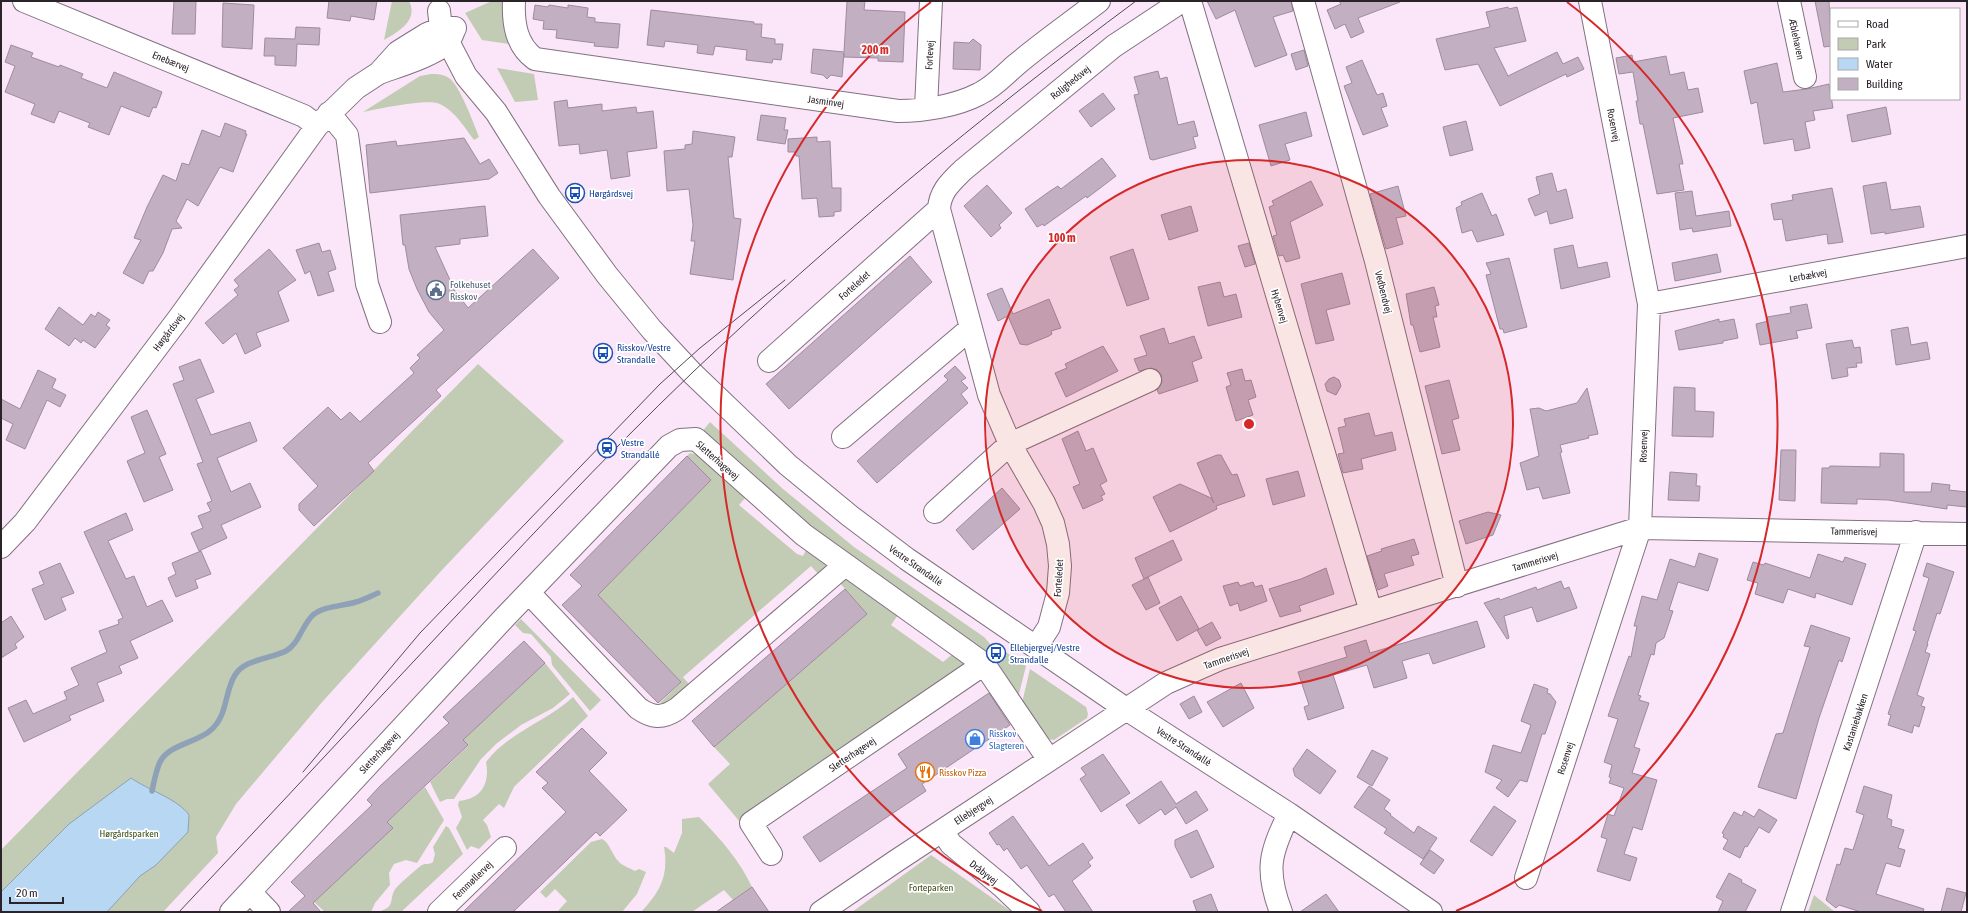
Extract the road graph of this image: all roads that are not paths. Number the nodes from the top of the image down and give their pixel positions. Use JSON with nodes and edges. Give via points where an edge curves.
{"nodes":[{"id":1,"x":24,"y":1,"type":"edge"},
{"id":2,"x":514,"y":1,"type":"edge"},
{"id":3,"x":931,"y":1,"type":"edge"},
{"id":4,"x":1100,"y":1,"type":"edge"},
{"id":5,"x":1182,"y":1,"type":"edge"},
{"id":6,"x":1190,"y":1,"type":"edge"},
{"id":7,"x":1303,"y":1,"type":"edge"},
{"id":8,"x":1590,"y":1,"type":"edge"},
{"id":9,"x":1789,"y":1,"type":"edge"},
{"id":10,"x":444,"y":22,"type":"edge"},
{"id":11,"x":1805,"y":76,"type":"dead end"},
{"id":12,"x":926,"y":108,"type":"junction"},
{"id":13,"x":323,"y":119,"type":"junction"},
{"id":14,"x":963,"y":170,"type":"joint"},
{"id":15,"x":939,"y":209,"type":"junction"},
{"id":16,"x":1967,"y":246,"type":"edge"},
{"id":17,"x":1649,"y":304,"type":"junction"},
{"id":18,"x":380,"y":322,"type":"dead end"},
{"id":19,"x":970,"y":329,"type":"junction"},
{"id":20,"x":769,"y":361,"type":"dead end"},
{"id":21,"x":1150,"y":380,"type":"dead end"},
{"id":22,"x":843,"y":437,"type":"dead end"},
{"id":23,"x":1010,"y":444,"type":"junction"},
{"id":24,"x":935,"y":512,"type":"dead end"},
{"id":25,"x":1640,"y":528,"type":"junction"},
{"id":26,"x":1916,"y":532,"type":"junction"},
{"id":27,"x":1967,"y":534,"type":"edge"},
{"id":28,"x":1,"y":547,"type":"edge"},
{"id":29,"x":845,"y":565,"type":"junction"},
{"id":30,"x":1457,"y":586,"type":"junction"},
{"id":31,"x":529,"y":593,"type":"junction"},
{"id":32,"x":1371,"y":612,"type":"junction"},
{"id":33,"x":1036,"y":647,"type":"junction"},
{"id":34,"x":984,"y":664,"type":"junction"},
{"id":35,"x":1126,"y":709,"type":"junction"},
{"id":36,"x":1049,"y":760,"type":"junction"},
{"id":37,"x":1289,"y":814,"type":"junction"},
{"id":38,"x":942,"y":831,"type":"junction"},
{"id":39,"x":505,"y":848,"type":"dead end"},
{"id":40,"x":771,"y":854,"type":"dead end"},
{"id":41,"x":1526,"y":878,"type":"dead end"},
{"id":42,"x":250,"y":892,"type":"junction"},
{"id":43,"x":231,"y":912,"type":"edge"},
{"id":44,"x":269,"y":912,"type":"edge"},
{"id":45,"x":439,"y":912,"type":"edge"},
{"id":46,"x":821,"y":912,"type":"edge"},
{"id":47,"x":1029,"y":912,"type":"edge"},
{"id":48,"x":1281,"y":912,"type":"edge"},
{"id":49,"x":1431,"y":912,"type":"edge"},
{"id":50,"x":1792,"y":912,"type":"edge"}],
"edges":[{"from":1,"to":13,"type":"street","name":"Enebærvej","via":[[304,116]]},
{"from":2,"to":12,"type":"street","name":"Jasminvej","via":[[515,29],[525,49],[535,59],[898,111]]},
{"from":3,"to":12,"type":"street","name":"Fortevej"},
{"from":4,"to":12,"type":"street","name":"Jasminvej","via":[[992,86],[968,100]]},
{"from":5,"to":14,"type":"street","name":"Rolighedsvej","via":[[1114,46]]},
{"from":6,"to":32,"type":"street","name":"Hybenvej"},
{"from":7,"to":30,"type":"street","name":"Vedbendvej","via":[[1376,261]]},
{"from":8,"to":17,"type":"street","name":"Rosenvej"},
{"from":9,"to":11,"type":"street","name":"Æblehaven"},
{"from":10,"to":13,"type":"street","name":"Hørgårdsvej","via":[[398,52],[379,73],[356,88]]},
{"from":10,"to":33,"type":"street","name":"Vestre Strandallé","via":[[466,76],[496,112],[549,196],[607,275],[652,330],[714,395],[788,465],[907,559]]},
{"from":13,"to":18,"type":"street","via":[[347,134],[367,284]]},
{"from":13,"to":28,"type":"street","name":"Hørgårdsvej","via":[[179,318],[25,522]]},
{"from":14,"to":15,"type":"street","name":"Forteledet","via":[[944,189],[939,199]]},
{"from":15,"to":19,"type":"street","name":"Forteledet"},
{"from":15,"to":20,"type":"street","name":"Forteledet"},
{"from":16,"to":17,"type":"street","name":"Lerbækvej"},
{"from":17,"to":25,"type":"street","name":"Rosenvej"},
{"from":19,"to":22,"type":"street"},
{"from":19,"to":23,"type":"street","name":"Forteledet","via":[[989,395]]},
{"from":21,"to":23,"type":"street"},
{"from":23,"to":24,"type":"street"},
{"from":23,"to":33,"type":"street","name":"Forteledet","via":[[1044,503],[1053,523],[1058,544],[1058,593],[1050,626]]},
{"from":25,"to":26,"type":"street","name":"Tammerisvej"},
{"from":25,"to":30,"type":"street","name":"Tammerisvej"},
{"from":25,"to":41,"type":"street","name":"Rosenvej"},
{"from":26,"to":27,"type":"street","name":"Tammerisvej"},
{"from":26,"to":50,"type":"street","name":"Kastaniebakken"},
{"from":29,"to":31,"type":"street","via":[[677,710],[659,717],[648,715],[638,708]]},
{"from":29,"to":31,"type":"street","name":"Sletterhagevej","via":[[804,535],[696,439],[680,440],[669,446]]},
{"from":29,"to":34,"type":"street","name":"Sletterhagevej"},
{"from":30,"to":32,"type":"street","name":"Tammerisvej"},
{"from":31,"to":42,"type":"street","name":"Sletterhagevej"},
{"from":32,"to":35,"type":"street","name":"Tammerisvej","via":[[1220,659],[1166,682]]},
{"from":33,"to":35,"type":"street","name":"Vestre Strandallé"},
{"from":34,"to":36,"type":"street","name":"Sletterhagevej"},
{"from":34,"to":40,"type":"street","name":"Sletterhagevej","via":[[751,823]]},
{"from":35,"to":36,"type":"street","name":"Ellebjergvej"},
{"from":35,"to":37,"type":"street","name":"Vestre Strandallé"},
{"from":36,"to":38,"type":"street","name":"Ellebjergvej"},
{"from":37,"to":48,"type":"street","via":[[1275,842],[1271,863],[1273,891]]},
{"from":37,"to":49,"type":"street","name":"Vestre Strandallé"},
{"from":38,"to":46,"type":"street","name":"Ellebjergvej"},
{"from":38,"to":47,"type":"street","name":"Dråbyvej","via":[[951,844]]},
{"from":39,"to":45,"type":"street","name":"Femmøllervej"},
{"from":42,"to":43,"type":"street","name":"Sletterhagevej"},
{"from":42,"to":44,"type":"street"}]}
